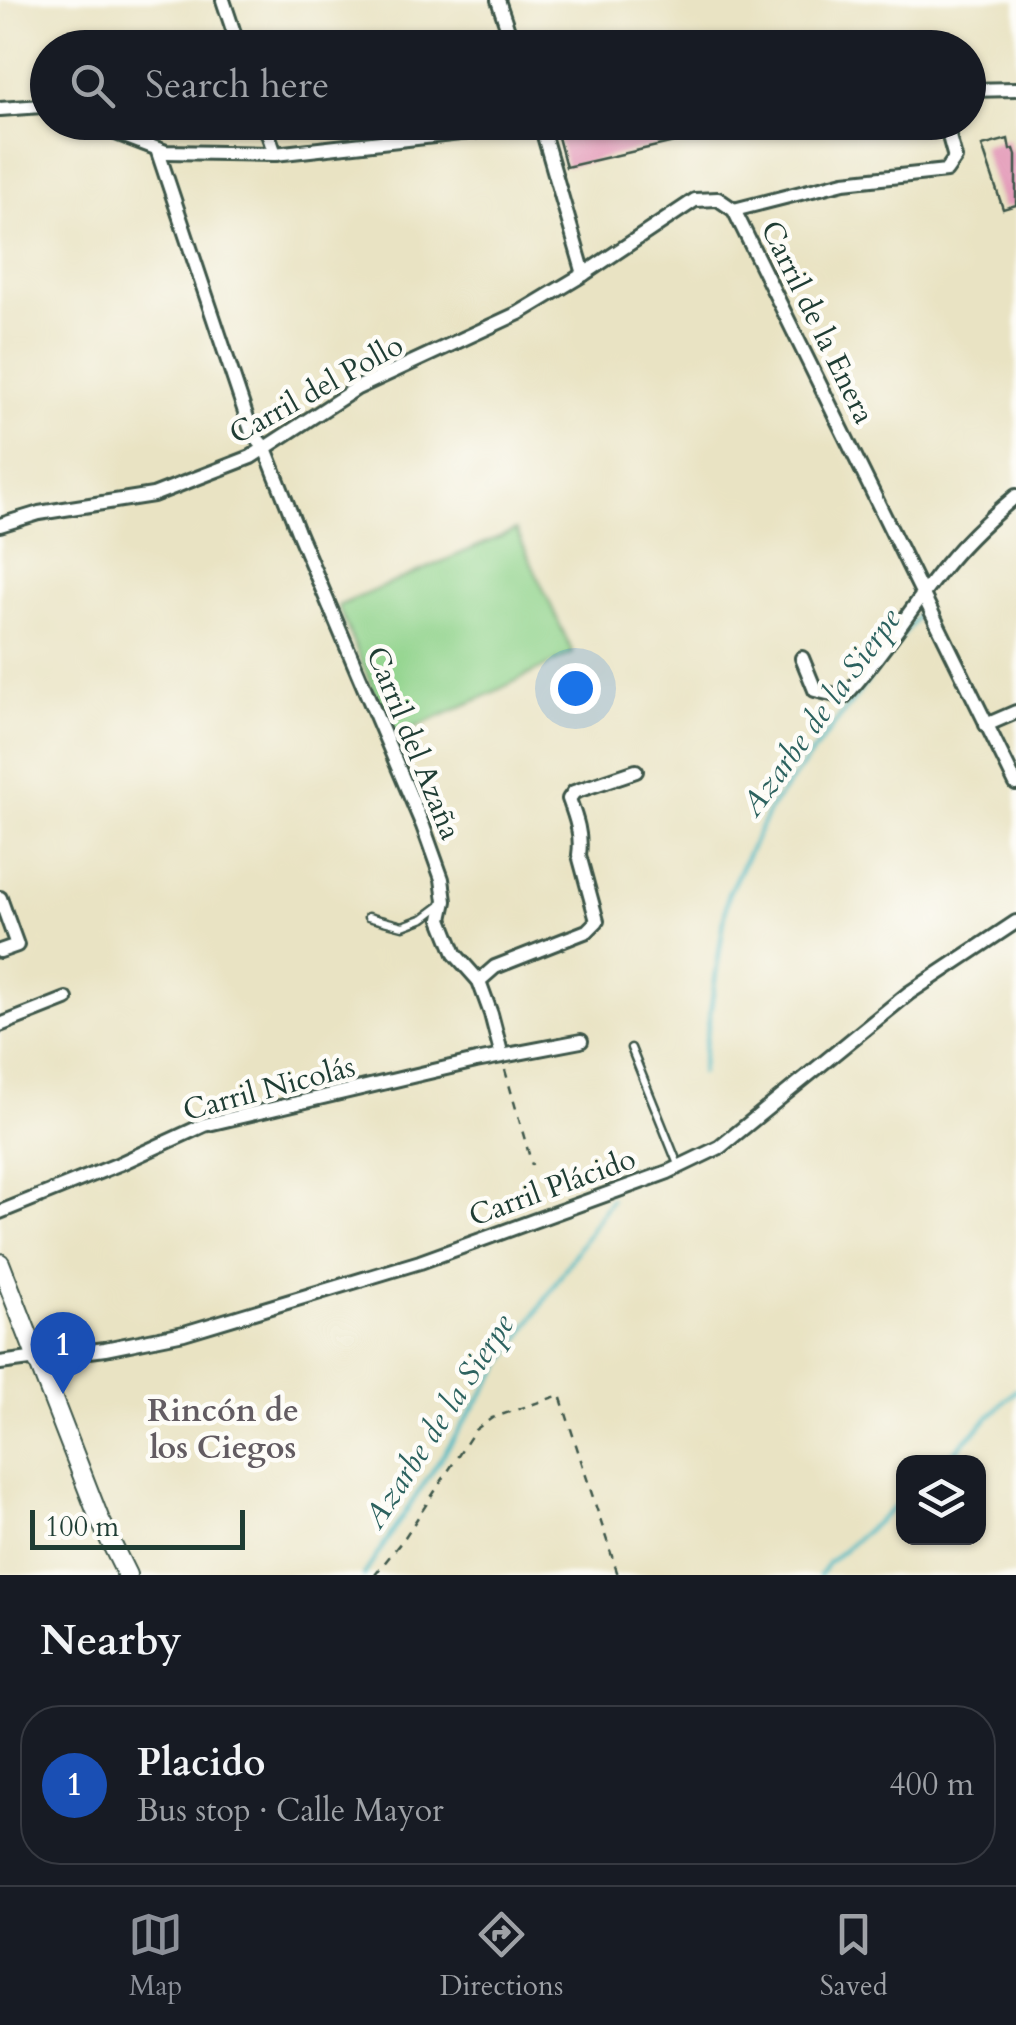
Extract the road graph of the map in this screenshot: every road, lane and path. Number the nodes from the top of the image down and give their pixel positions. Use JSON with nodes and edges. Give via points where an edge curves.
{"nodes":[{"id":1,"x":223,"y":0,"type":"edge"},
{"id":2,"x":498,"y":0,"type":"edge"},
{"id":3,"x":233,"y":30,"type":"edge"},
{"id":4,"x":508,"y":30,"type":"edge"},
{"id":5,"x":986,"y":90,"type":"edge"},
{"id":6,"x":1016,"y":90,"type":"edge"},
{"id":7,"x":30,"y":107,"type":"edge"},
{"id":8,"x":0,"y":108,"type":"edge"},
{"id":9,"x":134,"y":140,"type":"edge"},
{"id":10,"x":270,"y":140,"type":"edge"},
{"id":11,"x":394,"y":140,"type":"edge"},
{"id":12,"x":545,"y":140,"type":"edge"},
{"id":13,"x":950,"y":140,"type":"edge"},
{"id":14,"x":157,"y":149,"type":"junction"},
{"id":15,"x":274,"y":154,"type":"junction"},
{"id":16,"x":734,"y":210,"type":"junction"},
{"id":17,"x":584,"y":274,"type":"junction"},
{"id":18,"x":265,"y":448,"type":"junction"},
{"id":19,"x":1016,"y":496,"type":"edge"},
{"id":20,"x":0,"y":525,"type":"edge"},
{"id":21,"x":924,"y":594,"type":"junction"},
{"id":22,"x":802,"y":658,"type":"dead end"},
{"id":23,"x":1016,"y":712,"type":"edge"},
{"id":24,"x":986,"y":725,"type":"junction"},
{"id":25,"x":636,"y":771,"type":"dead end"},
{"id":26,"x":1016,"y":784,"type":"edge"},
{"id":27,"x":0,"y":898,"type":"edge"},
{"id":28,"x":445,"y":901,"type":"junction"},
{"id":29,"x":368,"y":917,"type":"dead end"},
{"id":30,"x":1016,"y":922,"type":"edge"},
{"id":31,"x":0,"y":951,"type":"edge"},
{"id":32,"x":479,"y":980,"type":"junction"},
{"id":33,"x":66,"y":1000,"type":"dead end"},
{"id":34,"x":0,"y":1025,"type":"edge"},
{"id":35,"x":581,"y":1041,"type":"dead end"},
{"id":36,"x":631,"y":1048,"type":"dead end"},
{"id":37,"x":502,"y":1056,"type":"junction"},
{"id":38,"x":532,"y":1164,"type":"dead end"},
{"id":39,"x":679,"y":1167,"type":"junction"},
{"id":40,"x":0,"y":1212,"type":"edge"},
{"id":41,"x":0,"y":1263,"type":"edge"},
{"id":42,"x":38,"y":1357,"type":"junction"},
{"id":43,"x":0,"y":1363,"type":"edge"},
{"id":44,"x":127,"y":1575,"type":"edge"},
{"id":45,"x":375,"y":1575,"type":"edge"},
{"id":46,"x":618,"y":1575,"type":"edge"}],
"edges":[{"from":1,"to":3,"type":"street"},
{"from":2,"to":4,"type":"street"},
{"from":5,"to":6,"type":"street"},
{"from":7,"to":8,"type":"street"},
{"from":9,"to":14,"type":"street"},
{"from":10,"to":15,"type":"street"},
{"from":11,"to":15,"type":"street"},
{"from":12,"to":17,"type":"street"},
{"from":13,"to":16,"type":"street","via":[[955,158],[946,172],[844,182]]},
{"from":14,"to":15,"type":"street"},
{"from":14,"to":18,"type":"street","name":"Carril del Azaña","via":[[252,433]]},
{"from":16,"to":17,"type":"street","name":"Carril de la Enera","via":[[718,199],[695,200]]},
{"from":16,"to":21,"type":"street","name":"Carril de la Enera"},
{"from":17,"to":18,"type":"street","name":"Carril del Pollo","via":[[519,313],[357,388]]},
{"from":18,"to":20,"type":"street","name":"Carril del Pollo","via":[[153,494]]},
{"from":18,"to":28,"type":"street","name":"Carril del Azaña","via":[[423,826]]},
{"from":19,"to":21,"type":"street"},
{"from":21,"to":22,"type":"street","via":[[844,697],[815,690]]},
{"from":21,"to":24,"type":"street","name":"Carril de la Enera"},
{"from":23,"to":24,"type":"street"},
{"from":24,"to":26,"type":"street","name":"Carril de la Enera"},
{"from":25,"to":32,"type":"street","via":[[569,799],[597,921]]},
{"from":27,"to":31,"type":"street","via":[[16,945]]},
{"from":28,"to":29,"type":"lane","via":[[402,926]]},
{"from":28,"to":32,"type":"street","name":"Carril del Azaña","via":[[441,919],[455,954]]},
{"from":30,"to":39,"type":"street","name":"Carril Plácido","via":[[908,993],[720,1147]]},
{"from":32,"to":37,"type":"street","name":"Carril del Azaña"},
{"from":33,"to":34,"type":"street"},
{"from":35,"to":37,"type":"street","name":"Carril Nicolás"},
{"from":36,"to":39,"type":"lane"},
{"from":37,"to":38,"type":"path"},
{"from":37,"to":40,"type":"street","name":"Carril Nicolás","via":[[204,1126]]},
{"from":39,"to":42,"type":"street","name":"Carril Plácido","via":[[420,1262],[184,1333]]},
{"from":41,"to":42,"type":"main road"},
{"from":42,"to":43,"type":"street","name":"Carril Plácido"},
{"from":42,"to":44,"type":"main road"},
{"from":45,"to":46,"type":"path","via":[[475,1430],[560,1395]]}]}
